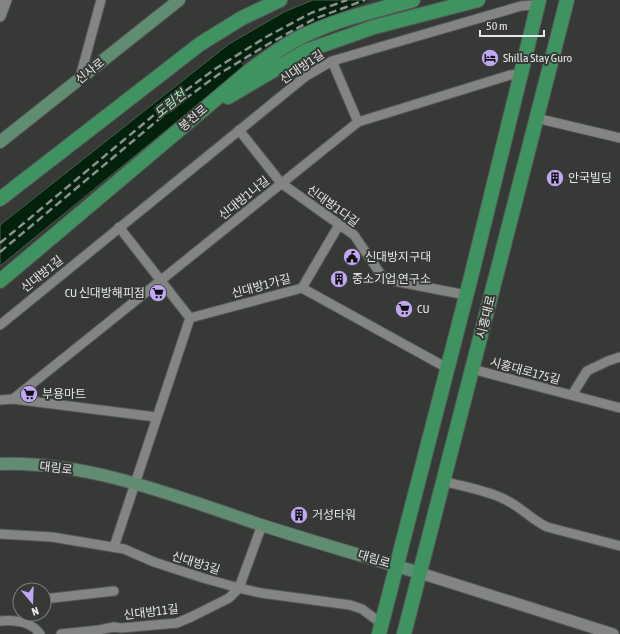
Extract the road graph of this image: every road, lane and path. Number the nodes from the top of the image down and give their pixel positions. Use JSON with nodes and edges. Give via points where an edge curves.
{"nodes":[{"id":1,"x":6,"y":0,"type":"edge"},
{"id":2,"x":101,"y":0,"type":"edge"},
{"id":3,"x":178,"y":0,"type":"edge"},
{"id":4,"x":280,"y":0,"type":"edge"},
{"id":5,"x":413,"y":0,"type":"edge"},
{"id":6,"x":478,"y":0,"type":"edge"},
{"id":7,"x":567,"y":0,"type":"edge"},
{"id":8,"x":538,"y":4,"type":"edge"},
{"id":9,"x":0,"y":16,"type":"edge"},
{"id":10,"x":332,"y":61,"type":"junction"},
{"id":11,"x":521,"y":74,"type":"junction"},
{"id":12,"x":78,"y":81,"type":"junction"},
{"id":13,"x":197,"y":115,"type":"junction"},
{"id":14,"x":536,"y":118,"type":"junction"},
{"id":15,"x":358,"y":122,"type":"junction"},
{"id":16,"x":239,"y":130,"type":"junction"},
{"id":17,"x":620,"y":138,"type":"edge"},
{"id":18,"x":0,"y":142,"type":"edge"},
{"id":19,"x":281,"y":183,"type":"junction"},
{"id":20,"x":0,"y":200,"type":"edge"},
{"id":21,"x":339,"y":225,"type":"junction"},
{"id":22,"x":119,"y":227,"type":"junction"},
{"id":23,"x":0,"y":281,"type":"edge"},
{"id":24,"x":160,"y":281,"type":"junction"},
{"id":25,"x":302,"y":288,"type":"junction"},
{"id":26,"x":466,"y":295,"type":"junction"},
{"id":27,"x":190,"y":318,"type":"junction"},
{"id":28,"x":0,"y":325,"type":"edge"},
{"id":29,"x":620,"y":357,"type":"edge"},
{"id":30,"x":447,"y":368,"type":"junction"},
{"id":31,"x":472,"y":369,"type":"junction"},
{"id":32,"x":572,"y":395,"type":"junction"},
{"id":33,"x":13,"y":399,"type":"junction"},
{"id":34,"x":0,"y":400,"type":"edge"},
{"id":35,"x":620,"y":408,"type":"edge"},
{"id":36,"x":156,"y":417,"type":"junction"},
{"id":37,"x":0,"y":464,"type":"edge"},
{"id":38,"x":444,"y":481,"type":"junction"},
{"id":39,"x":135,"y":482,"type":"junction"},
{"id":40,"x":262,"y":525,"type":"junction"},
{"id":41,"x":0,"y":534,"type":"edge"},
{"id":42,"x":620,"y":546,"type":"edge"},
{"id":43,"x":114,"y":547,"type":"junction"},
{"id":44,"x":397,"y":566,"type":"junction"},
{"id":45,"x":420,"y":573,"type":"junction"},
{"id":46,"x":239,"y":588,"type":"junction"},
{"id":47,"x":114,"y":591,"type":"dead end"},
{"id":48,"x":52,"y":598,"type":"edge"},
{"id":49,"x":0,"y":621,"type":"edge"},
{"id":50,"x":380,"y":629,"type":"edge"},
{"id":51,"x":40,"y":634,"type":"edge"},
{"id":52,"x":61,"y":634,"type":"edge"},
{"id":53,"x":404,"y":634,"type":"edge"},
{"id":54,"x":613,"y":634,"type":"edge"}],
"edges":[{"from":1,"to":9,"type":"street"},
{"from":2,"to":12,"type":"street"},
{"from":3,"to":12,"type":"main road","name":"신사로"},
{"from":4,"to":20,"type":"main road","via":[[242,18],[200,44]]},
{"from":5,"to":13,"type":"main road","name":"봉천로","via":[[327,25],[297,39],[249,71]]},
{"from":6,"to":13,"type":"main road","via":[[374,27],[306,51]]},
{"from":7,"to":14,"type":"main road","name":"시흥대로"},
{"from":8,"to":10,"type":"street","name":"신대방1길","via":[[521,6]]},
{"from":8,"to":11,"type":"main road","name":"시흥대로"},
{"from":10,"to":15,"type":"street"},
{"from":10,"to":16,"type":"street","name":"신대방1길","via":[[306,76]]},
{"from":11,"to":15,"type":"street","name":"신대방1나길","via":[[510,75]]},
{"from":11,"to":26,"type":"main road","name":"시흥대로"},
{"from":12,"to":18,"type":"main road","name":"신사로"},
{"from":13,"to":23,"type":"main road","name":"봉천로"},
{"from":14,"to":17,"type":"street"},
{"from":14,"to":31,"type":"main road","name":"시흥대로"},
{"from":15,"to":19,"type":"street","name":"신대방1나길"},
{"from":16,"to":19,"type":"street","name":"신대방1다길"},
{"from":16,"to":22,"type":"street","name":"신대방1길"},
{"from":19,"to":21,"type":"street","name":"신대방1다길"},
{"from":19,"to":24,"type":"street","name":"신대방1나길"},
{"from":21,"to":25,"type":"street"},
{"from":21,"to":26,"type":"street","name":"신대방1다길","via":[[354,235],[384,279]]},
{"from":22,"to":24,"type":"street"},
{"from":22,"to":28,"type":"street","name":"신대방1길"},
{"from":24,"to":27,"type":"street"},
{"from":24,"to":33,"type":"street","name":"신대방1나길"},
{"from":25,"to":27,"type":"street","name":"신대방1가길"},
{"from":25,"to":30,"type":"street","name":"신대방1가길"},
{"from":26,"to":30,"type":"main road","name":"시흥대로"},
{"from":27,"to":36,"type":"street"},
{"from":29,"to":32,"type":"street","name":"시흥대로175길","via":[[586,371]]},
{"from":30,"to":44,"type":"main road","name":"시흥대로"},
{"from":31,"to":32,"type":"street","name":"시흥대로175길"},
{"from":31,"to":38,"type":"main road","name":"시흥대로"},
{"from":32,"to":35,"type":"street","name":"시흥대로175길"},
{"from":33,"to":34,"type":"street"},
{"from":33,"to":36,"type":"street"},
{"from":36,"to":39,"type":"street"},
{"from":37,"to":39,"type":"main road","name":"대림로","via":[[44,466]]},
{"from":38,"to":42,"type":"street","via":[[496,495],[547,527]]},
{"from":38,"to":45,"type":"main road","name":"시흥대로"},
{"from":39,"to":40,"type":"main road","name":"대림로"},
{"from":39,"to":43,"type":"street"},
{"from":40,"to":44,"type":"main road","name":"대림로"},
{"from":40,"to":46,"type":"street"},
{"from":41,"to":43,"type":"street","name":"신대방3길","via":[[52,537]]},
{"from":43,"to":46,"type":"street","name":"신대방3길","via":[[124,548],[161,565]]},
{"from":44,"to":45,"type":"main road","name":"대림로"},
{"from":44,"to":50,"type":"main road","name":"시흥대로"},
{"from":45,"to":53,"type":"main road","name":"시흥대로"},
{"from":45,"to":54,"type":"street","name":"대림로"},
{"from":46,"to":50,"type":"street","name":"신대방3길","via":[[350,605],[362,610]]},
{"from":46,"to":52,"type":"street","name":"신대방11길","via":[[229,598],[177,623]]},
{"from":47,"to":48,"type":"street"},
{"from":49,"to":51,"type":"street","via":[[15,620],[37,629]]}]}
